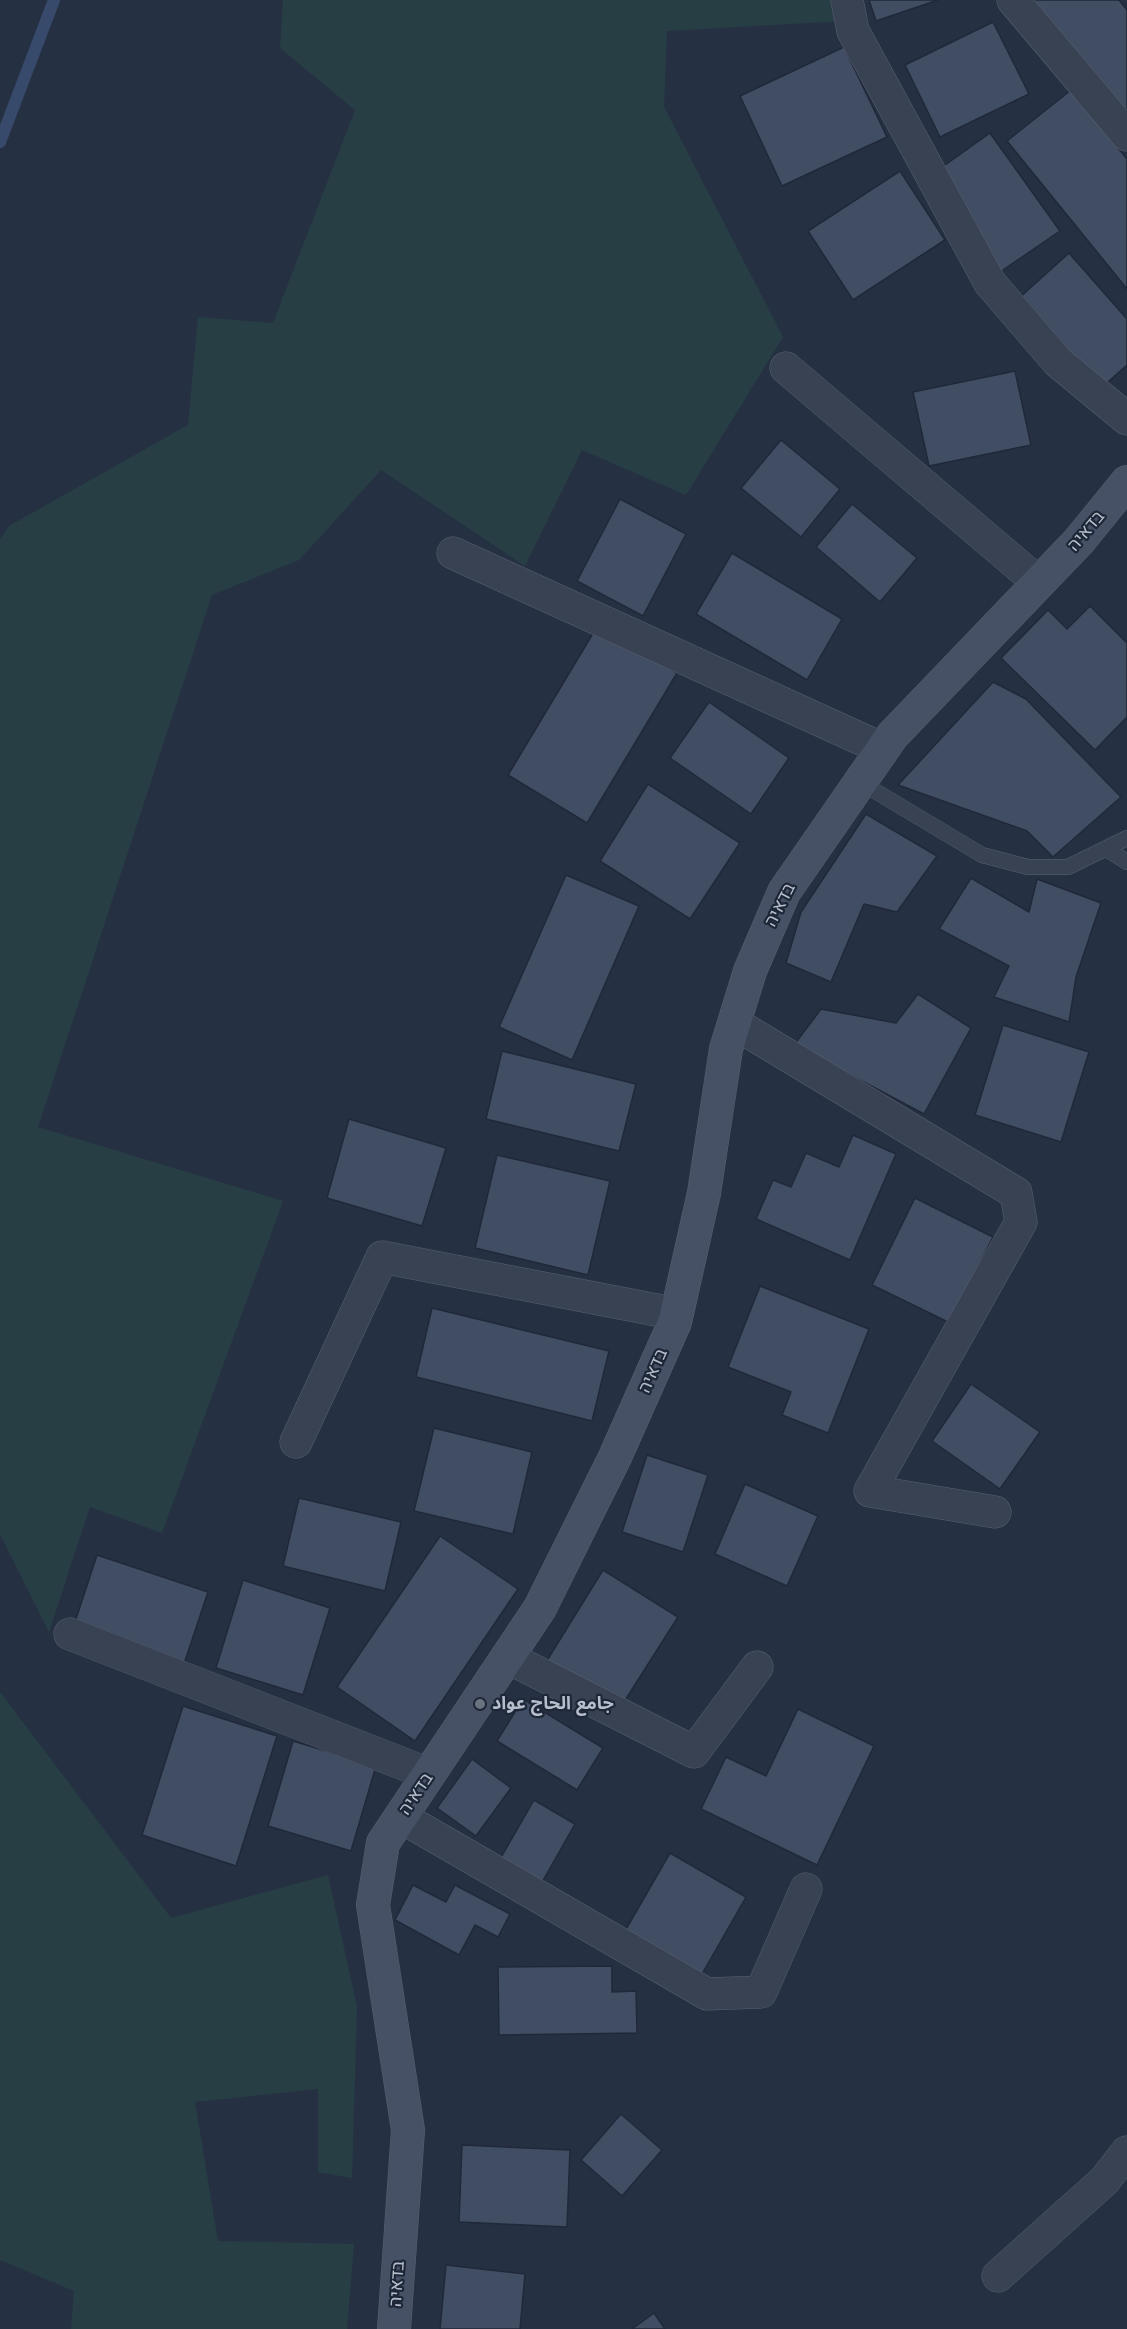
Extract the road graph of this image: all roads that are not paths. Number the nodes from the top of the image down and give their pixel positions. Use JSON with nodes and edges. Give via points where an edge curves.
{"nodes":[{"id":1,"x":847,"y":0,"type":"edge"},
{"id":2,"x":1013,"y":0,"type":"edge"},
{"id":3,"x":1127,"y":135,"type":"edge"},
{"id":4,"x":786,"y":368,"type":"dead end"},
{"id":5,"x":1127,"y":419,"type":"edge"},
{"id":6,"x":1127,"y":482,"type":"edge"},
{"id":7,"x":453,"y":553,"type":"dead end"},
{"id":8,"x":1039,"y":583,"type":"junction"},
{"id":9,"x":883,"y":749,"type":"junction"},
{"id":10,"x":860,"y":782,"type":"junction"},
{"id":11,"x":1127,"y":838,"type":"edge"},
{"id":12,"x":1106,"y":849,"type":"junction"},
{"id":13,"x":1127,"y":861,"type":"edge"},
{"id":14,"x":734,"y":1023,"type":"junction"},
{"id":15,"x":677,"y":1314,"type":"junction"},
{"id":16,"x":296,"y":1442,"type":"dead end"},
{"id":17,"x":995,"y":1512,"type":"dead end"},
{"id":18,"x":70,"y":1634,"type":"dead end"},
{"id":19,"x":507,"y":1657,"type":"junction"},
{"id":20,"x":757,"y":1666,"type":"dead end"},
{"id":21,"x":429,"y":1774,"type":"junction"},
{"id":22,"x":401,"y":1817,"type":"junction"},
{"id":23,"x":806,"y":1889,"type":"dead end"},
{"id":24,"x":1127,"y":2152,"type":"edge"},
{"id":25,"x":998,"y":2276,"type":"dead end"},
{"id":26,"x":394,"y":2329,"type":"edge"}],
"edges":[{"from":1,"to":5,"type":"street","via":[[853,31],[990,283],[1058,362]]},
{"from":2,"to":3,"type":"street"},
{"from":4,"to":8,"type":"street"},
{"from":6,"to":8,"type":"street","name":"בדאיה"},
{"from":7,"to":9,"type":"street"},
{"from":8,"to":9,"type":"street","name":"בדאיה"},
{"from":9,"to":10,"type":"street","name":"בדאיה"},
{"from":10,"to":12,"type":"lane","via":[[982,855],[1028,867],[1068,867]]},
{"from":10,"to":14,"type":"street","name":"בדאיה","via":[[784,892],[750,970]]},
{"from":11,"to":12,"type":"lane"},
{"from":12,"to":13,"type":"lane"},
{"from":14,"to":15,"type":"street","name":"בדאיה","via":[[726,1049],[704,1193]]},
{"from":14,"to":17,"type":"street","via":[[1016,1193],[1022,1222],[870,1491]]},
{"from":15,"to":16,"type":"street","via":[[382,1257]]},
{"from":15,"to":19,"type":"street","name":"בדאיה","via":[[615,1457],[540,1608]]},
{"from":18,"to":21,"type":"street"},
{"from":19,"to":20,"type":"street","via":[[694,1752]]},
{"from":19,"to":21,"type":"street","name":"בדאיה"},
{"from":21,"to":22,"type":"street","name":"בדאיה"},
{"from":22,"to":23,"type":"street","via":[[707,1994],[761,1992]]},
{"from":22,"to":26,"type":"street","name":"בדאיה","via":[[383,1843],[373,1905],[408,2130]]},
{"from":24,"to":25,"type":"street","via":[[1104,2181]]}]}
